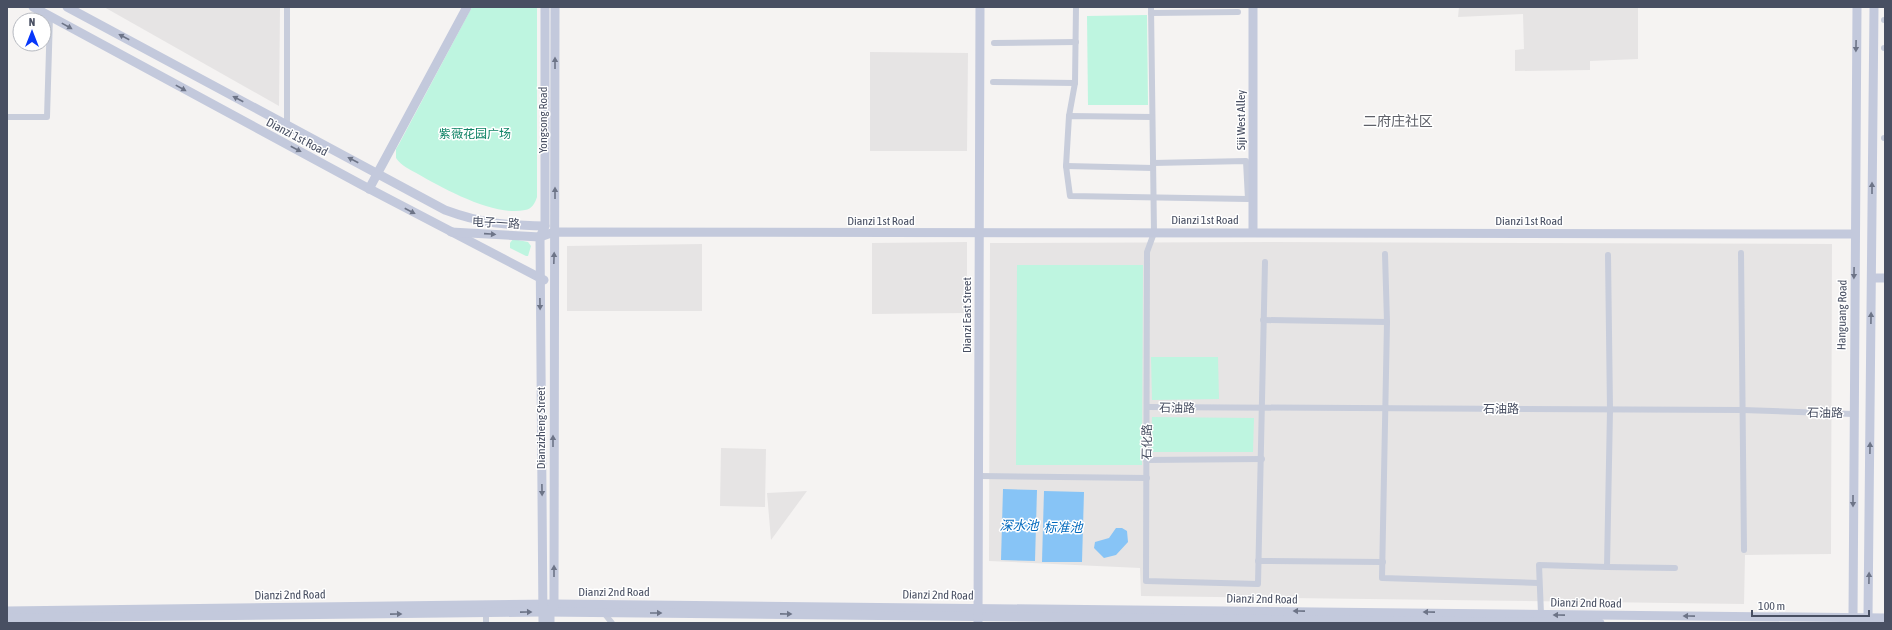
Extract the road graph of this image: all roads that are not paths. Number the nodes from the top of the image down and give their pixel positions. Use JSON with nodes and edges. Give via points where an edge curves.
{"nodes":[{"id":1,"x":33,"y":7,"type":"edge"},
{"id":2,"x":67,"y":7,"type":"edge"},
{"id":3,"x":287,"y":7,"type":"edge"},
{"id":4,"x":467,"y":7,"type":"edge"},
{"id":5,"x":545,"y":7,"type":"edge"},
{"id":6,"x":555,"y":7,"type":"edge"},
{"id":7,"x":980,"y":7,"type":"edge"},
{"id":8,"x":1076,"y":7,"type":"edge"},
{"id":9,"x":1253,"y":7,"type":"edge"},
{"id":10,"x":1857,"y":7,"type":"edge"},
{"id":11,"x":1874,"y":7,"type":"edge"},
{"id":12,"x":1151,"y":10,"type":"edge"},
{"id":13,"x":42,"y":12,"type":"edge"},
{"id":14,"x":1238,"y":12,"type":"dead end"},
{"id":15,"x":52,"y":17,"type":"edge"},
{"id":16,"x":1076,"y":42,"type":"junction"},
{"id":17,"x":994,"y":43,"type":"dead end"},
{"id":18,"x":49,"y":52,"type":"edge"},
{"id":19,"x":993,"y":82,"type":"dead end"},
{"id":20,"x":1075,"y":83,"type":"junction"},
{"id":21,"x":1069,"y":116,"type":"junction"},
{"id":22,"x":7,"y":117,"type":"edge"},
{"id":23,"x":1152,"y":117,"type":"junction"},
{"id":24,"x":287,"y":125,"type":"junction"},
{"id":25,"x":1153,"y":165,"type":"junction"},
{"id":26,"x":1066,"y":166,"type":"junction"},
{"id":27,"x":378,"y":174,"type":"junction"},
{"id":28,"x":369,"y":189,"type":"junction"},
{"id":29,"x":1153,"y":196,"type":"junction"},
{"id":30,"x":545,"y":226,"type":"junction"},
{"id":31,"x":451,"y":232,"type":"junction"},
{"id":32,"x":554,"y":232,"type":"junction"},
{"id":33,"x":1253,"y":232,"type":"junction"},
{"id":34,"x":979,"y":233,"type":"junction"},
{"id":35,"x":1154,"y":233,"type":"junction"},
{"id":36,"x":1855,"y":234,"type":"junction"},
{"id":37,"x":540,"y":237,"type":"junction"},
{"id":38,"x":1741,"y":253,"type":"dead end"},
{"id":39,"x":1385,"y":254,"type":"dead end"},
{"id":40,"x":1608,"y":255,"type":"dead end"},
{"id":41,"x":1265,"y":262,"type":"dead end"},
{"id":42,"x":540,"y":278,"type":"junction"},
{"id":43,"x":1872,"y":278,"type":"junction"},
{"id":44,"x":1885,"y":278,"type":"edge"},
{"id":45,"x":553,"y":284,"type":"junction"},
{"id":46,"x":1263,"y":320,"type":"junction"},
{"id":47,"x":1387,"y":322,"type":"junction"},
{"id":48,"x":1148,"y":407,"type":"junction"},
{"id":49,"x":1262,"y":409,"type":"junction"},
{"id":50,"x":1386,"y":409,"type":"junction"},
{"id":51,"x":1610,"y":410,"type":"junction"},
{"id":52,"x":1743,"y":410,"type":"junction"},
{"id":53,"x":1853,"y":414,"type":"junction"},
{"id":54,"x":1262,"y":459,"type":"junction"},
{"id":55,"x":1146,"y":460,"type":"junction"},
{"id":56,"x":980,"y":476,"type":"junction"},
{"id":57,"x":1147,"y":478,"type":"junction"},
{"id":58,"x":1744,"y":550,"type":"dead end"},
{"id":59,"x":1258,"y":561,"type":"junction"},
{"id":60,"x":1382,"y":562,"type":"junction"},
{"id":61,"x":1607,"y":567,"type":"junction"},
{"id":62,"x":1675,"y":568,"type":"dead end"},
{"id":63,"x":1539,"y":582,"type":"junction"},
{"id":64,"x":547,"y":608,"type":"junction"},
{"id":65,"x":7,"y":611,"type":"edge"},
{"id":66,"x":486,"y":612,"type":"junction"},
{"id":67,"x":604,"y":613,"type":"junction"},
{"id":68,"x":767,"y":614,"type":"edge"},
{"id":69,"x":1542,"y":614,"type":"junction"},
{"id":70,"x":978,"y":616,"type":"edge"},
{"id":71,"x":7,"y":618,"type":"edge"},
{"id":72,"x":1885,"y":618,"type":"edge"},
{"id":73,"x":250,"y":619,"type":"edge"},
{"id":74,"x":1490,"y":619,"type":"edge"},
{"id":75,"x":134,"y":620,"type":"edge"},
{"id":76,"x":1854,"y":620,"type":"edge"},
{"id":77,"x":1868,"y":620,"type":"edge"},
{"id":78,"x":1178,"y":621,"type":"edge"},
{"id":79,"x":1267,"y":621,"type":"edge"},
{"id":80,"x":1431,"y":622,"type":"edge"},
{"id":81,"x":486,"y":623,"type":"edge"},
{"id":82,"x":543,"y":623,"type":"edge"},
{"id":83,"x":550,"y":623,"type":"edge"},
{"id":84,"x":612,"y":623,"type":"edge"},
{"id":85,"x":1600,"y":623,"type":"edge"}],
"edges":[{"from":1,"to":13,"type":"main road","name":"Dianzi 1st Road"},
{"from":24,"to":2,"type":"main road","name":"Dianzi 1st Road","one_way":true},
{"from":3,"to":24,"type":"street"},
{"from":4,"to":27,"type":"main road"},
{"from":5,"to":30,"type":"main road","name":"Yongsong Road"},
{"from":32,"to":6,"type":"main road","name":"Yongsong Road","one_way":true},
{"from":7,"to":34,"type":"main road","name":"Dianzi East Street"},
{"from":8,"to":16,"type":"street"},
{"from":9,"to":33,"type":"main road","name":"Siji West Alley"},
{"from":10,"to":36,"type":"main road","name":"Hanguang Road","one_way":true},
{"from":43,"to":11,"type":"main road","one_way":true},
{"from":12,"to":14,"type":"street"},
{"from":12,"to":23,"type":"street","name":"石化路"},
{"from":15,"to":28,"type":"main road","name":"Dianzi 1st Road","one_way":true},
{"from":16,"to":17,"type":"street"},
{"from":16,"to":20,"type":"street"},
{"from":18,"to":22,"type":"street","via":[[47,117]]},
{"from":19,"to":20,"type":"street"},
{"from":20,"to":21,"type":"street"},
{"from":21,"to":23,"type":"street"},
{"from":21,"to":26,"type":"street"},
{"from":23,"to":25,"type":"street","name":"石化路"},
{"from":27,"to":24,"type":"main road","name":"Dianzi 1st Road","one_way":true},
{"from":25,"to":26,"type":"street"},
{"from":25,"to":29,"type":"street","name":"石化路"},
{"from":25,"to":29,"type":"street","via":[[1246,161],[1248,199]]},
{"from":26,"to":29,"type":"street","via":[[1070,196]]},
{"from":27,"to":28,"type":"main road"},
{"from":27,"to":30,"type":"main road","name":"Dianzi 1st Road","via":[[446,210],[471,220]]},
{"from":28,"to":31,"type":"main road","name":"Dianzi 1st Road","one_way":true},
{"from":29,"to":35,"type":"street","name":"石化路"},
{"from":30,"to":32,"type":"main road"},
{"from":30,"to":37,"type":"main road"},
{"from":31,"to":37,"type":"main road","name":"电子一路","one_way":true},
{"from":31,"to":42,"type":"main road","name":"Dianzi 1st Road"},
{"from":32,"to":34,"type":"main road","name":"Dianzi 1st Road"},
{"from":32,"to":37,"type":"main road"},
{"from":45,"to":32,"type":"main road","name":"Dianzizheng Street","one_way":true},
{"from":33,"to":35,"type":"main road","name":"Dianzi 1st Road"},
{"from":33,"to":36,"type":"main road","name":"Dianzi 1st Road"},
{"from":34,"to":35,"type":"main road","name":"Dianzi 1st Road"},
{"from":34,"to":56,"type":"main road","name":"Dianzi East Street"},
{"from":35,"to":48,"type":"street","name":"石化路","via":[[1148,252]]},
{"from":36,"to":53,"type":"main road","name":"Hanguang Road","one_way":true},
{"from":37,"to":42,"type":"main road","name":"Dianzizheng Street"},
{"from":38,"to":52,"type":"street"},
{"from":39,"to":47,"type":"street"},
{"from":40,"to":51,"type":"street"},
{"from":41,"to":46,"type":"street"},
{"from":42,"to":45,"type":"main road","name":"Dianzi 1st Road"},
{"from":42,"to":64,"type":"main road","name":"Dianzizheng Street","one_way":true},
{"from":43,"to":44,"type":"main road"},
{"from":77,"to":43,"type":"main road","one_way":true},
{"from":64,"to":45,"type":"main road","name":"Dianzizheng Street","one_way":true},
{"from":46,"to":47,"type":"street"},
{"from":46,"to":49,"type":"street"},
{"from":47,"to":50,"type":"street"},
{"from":48,"to":49,"type":"street","name":"石油路"},
{"from":48,"to":55,"type":"street","name":"石化路"},
{"from":49,"to":50,"type":"street","name":"石油路"},
{"from":49,"to":54,"type":"street"},
{"from":50,"to":51,"type":"street","name":"石油路"},
{"from":50,"to":60,"type":"street"},
{"from":51,"to":52,"type":"street","name":"石油路"},
{"from":51,"to":61,"type":"street"},
{"from":52,"to":53,"type":"street","name":"石油路"},
{"from":52,"to":58,"type":"street"},
{"from":53,"to":76,"type":"main road","name":"Hanguang Road","one_way":true},
{"from":54,"to":55,"type":"street"},
{"from":54,"to":59,"type":"street"},
{"from":55,"to":57,"type":"street","name":"石化路"},
{"from":56,"to":57,"type":"street"},
{"from":56,"to":70,"type":"main road","name":"Dianzi East Street"},
{"from":57,"to":59,"type":"street","name":"石化路","via":[[1146,581],[1258,584]]},
{"from":59,"to":60,"type":"street"},
{"from":60,"to":63,"type":"street","via":[[1382,578]]},
{"from":61,"to":62,"type":"street"},
{"from":61,"to":63,"type":"street","via":[[1539,565]]},
{"from":63,"to":69,"type":"street"},
{"from":64,"to":65,"type":"main road","name":"Dianzi 2nd Road"},
{"from":66,"to":64,"type":"main road","name":"Dianzi 2nd Road","one_way":true},
{"from":64,"to":67,"type":"main road","name":"Dianzi 2nd Road"},
{"from":64,"to":68,"type":"main road","name":"Dianzi 2nd Road"},
{"from":64,"to":82,"type":"main road","name":"Dianzizheng Street"},
{"from":64,"to":83,"type":"main road","name":"Dianzizheng Street"},
{"from":73,"to":66,"type":"main road","name":"Dianzi 2nd Road","one_way":true},
{"from":66,"to":81,"type":"street"},
{"from":67,"to":68,"type":"main road","name":"Dianzi 2nd Road","one_way":true},
{"from":67,"to":84,"type":"street"},
{"from":68,"to":70,"type":"main road","name":"Dianzi 2nd Road"},
{"from":69,"to":74,"type":"main road","name":"Dianzi 2nd Road"},
{"from":76,"to":69,"type":"main road","name":"Dianzi 2nd Road","one_way":true},
{"from":74,"to":70,"type":"main road","name":"Dianzi 2nd Road","one_way":true},
{"from":70,"to":78,"type":"main road","name":"Dianzi 2nd Road"},
{"from":71,"to":75,"type":"main road","name":"Dianzi 2nd Road"},
{"from":72,"to":77,"type":"main road","name":"Dianzi 2nd Road"},
{"from":73,"to":75,"type":"main road","name":"Dianzi 2nd Road"},
{"from":74,"to":80,"type":"main road","name":"Dianzi 2nd Road"},
{"from":74,"to":85,"type":"main road","name":"Dianzi 2nd Road"},
{"from":76,"to":77,"type":"main road","name":"Dianzi 2nd Road"},
{"from":78,"to":79,"type":"main road","name":"Dianzi 2nd Road"},
{"from":79,"to":80,"type":"main road","name":"Dianzi 2nd Road"}]}
